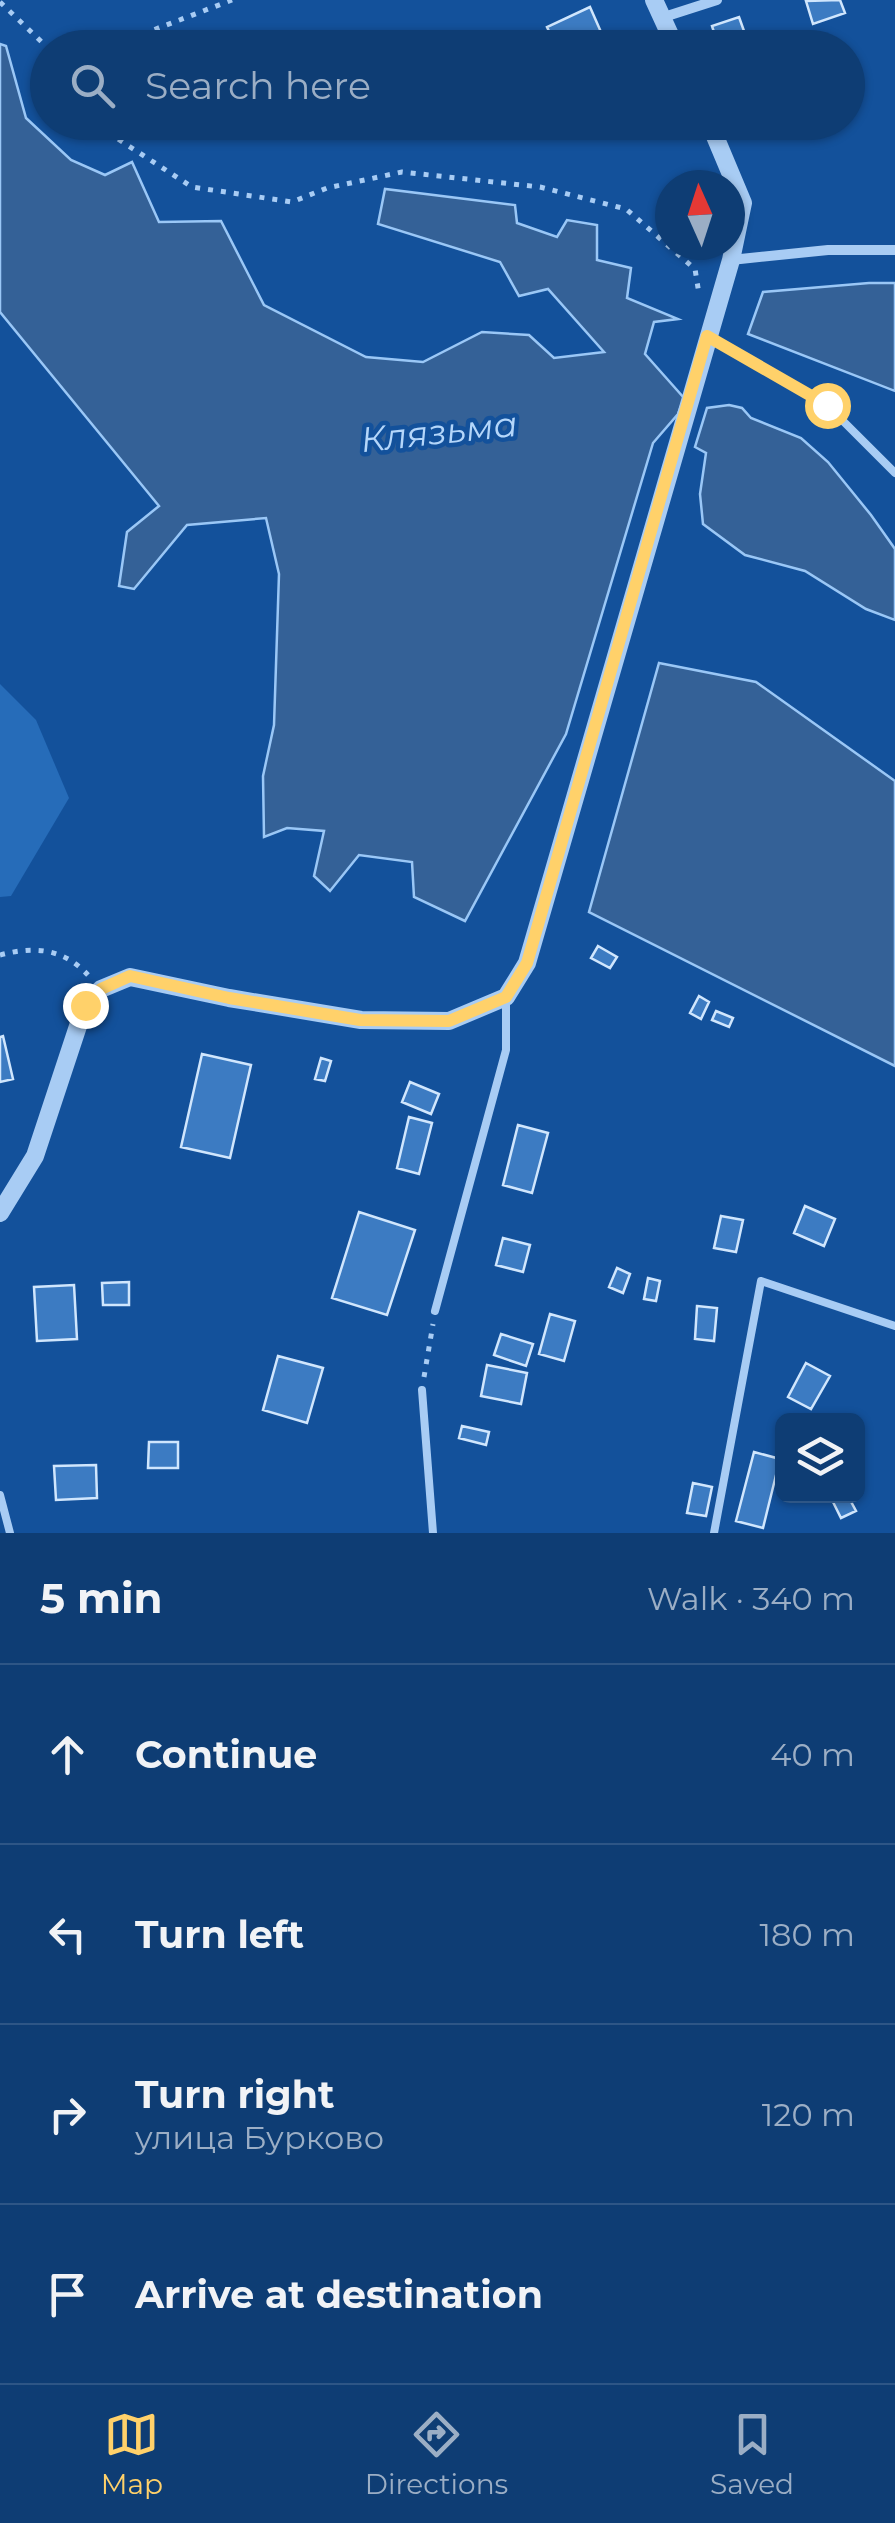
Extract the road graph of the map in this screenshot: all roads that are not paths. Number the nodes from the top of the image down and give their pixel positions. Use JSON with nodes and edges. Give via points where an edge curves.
{"nodes":[{"id":1,"x":654,"y":0,"type":"edge"},
{"id":2,"x":716,"y":0,"type":"edge"},
{"id":3,"x":664,"y":18,"type":"junction"},
{"id":4,"x":669,"y":30,"type":"edge"},
{"id":5,"x":716,"y":140,"type":"edge"},
{"id":6,"x":728,"y":170,"type":"edge"},
{"id":7,"x":895,"y":250,"type":"edge"},
{"id":8,"x":745,"y":259,"type":"edge"},
{"id":9,"x":732,"y":260,"type":"edge"},
{"id":10,"x":707,"y":336,"type":"junction"},
{"id":11,"x":895,"y":473,"type":"edge"},
{"id":12,"x":506,"y":997,"type":"junction"},
{"id":13,"x":0,"y":1213,"type":"edge"},
{"id":14,"x":436,"y":1311,"type":"road end"},
{"id":15,"x":895,"y":1326,"type":"edge"},
{"id":16,"x":422,"y":1390,"type":"road end"},
{"id":17,"x":0,"y":1495,"type":"edge"},
{"id":18,"x":10,"y":1533,"type":"edge"},
{"id":19,"x":433,"y":1533,"type":"edge"},
{"id":20,"x":714,"y":1533,"type":"edge"}],
"edges":[{"from":1,"to":3,"type":"street"},
{"from":2,"to":3,"type":"street"},
{"from":3,"to":4,"type":"street"},
{"from":5,"to":6,"type":"street"},
{"from":7,"to":8,"type":"street"},
{"from":9,"to":10,"type":"street"},
{"from":10,"to":11,"type":"lane","via":[[827,405]]},
{"from":10,"to":12,"type":"street","via":[[527,963]]},
{"from":12,"to":13,"type":"street","via":[[449,1021],[360,1020],[130,976],[85,1005],[35,1156]]},
{"from":12,"to":14,"type":"lane","via":[[506,1050]]},
{"from":15,"to":20,"type":"lane","via":[[761,1281]]},
{"from":16,"to":19,"type":"lane"},
{"from":17,"to":18,"type":"lane"}]}
